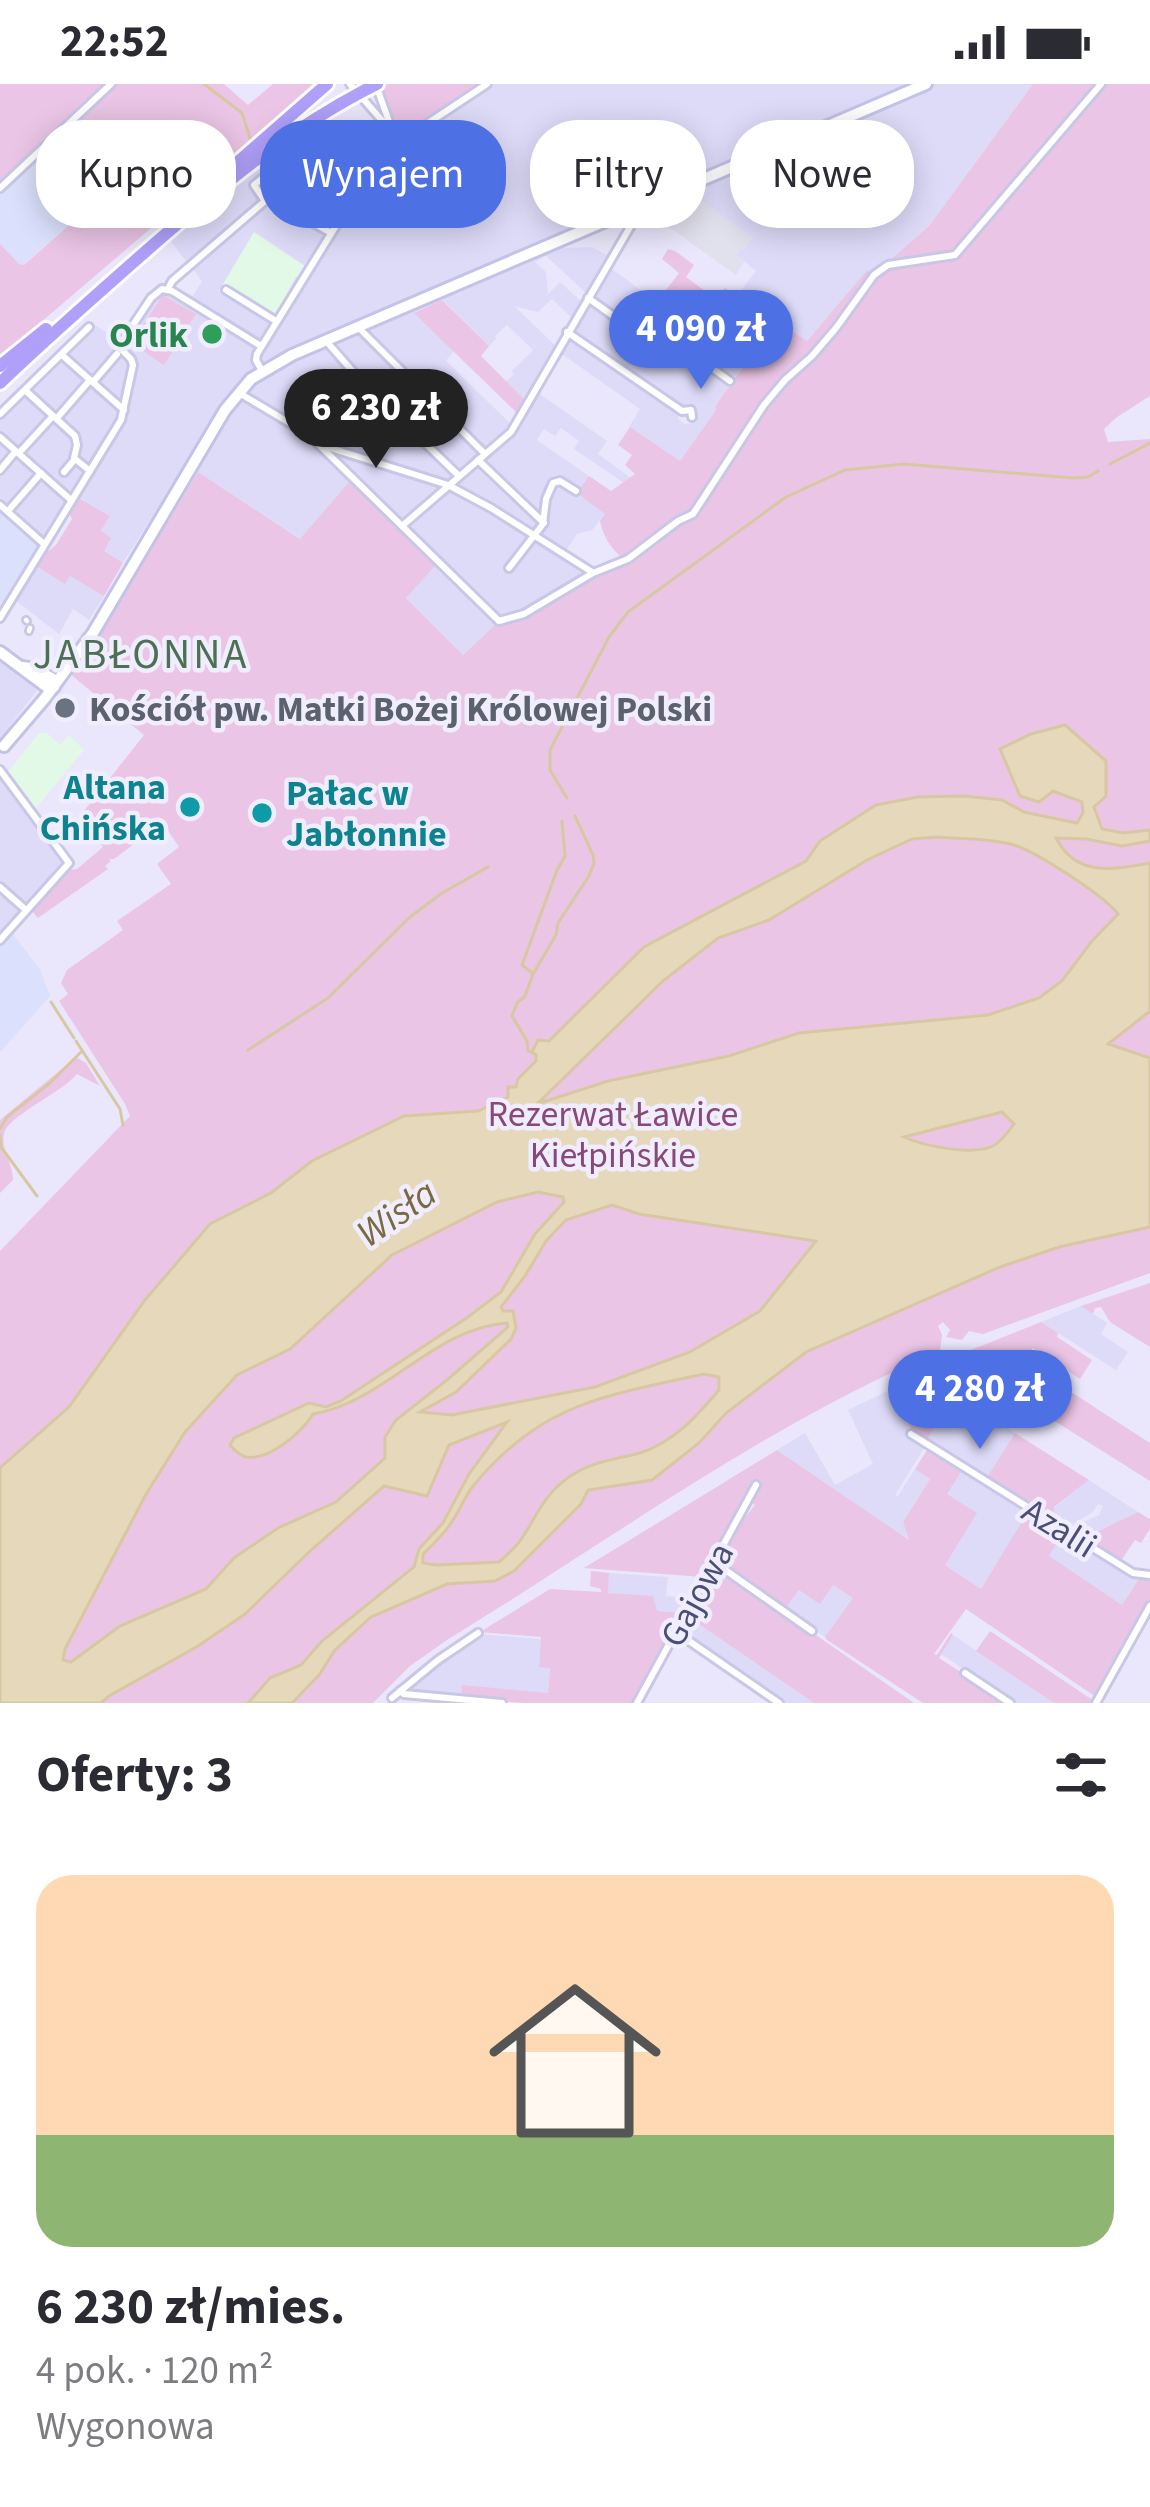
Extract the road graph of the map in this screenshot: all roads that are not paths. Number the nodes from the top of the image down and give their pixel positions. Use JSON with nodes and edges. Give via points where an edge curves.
{"nodes":[{"id":1,"x":111,"y":84,"type":"edge"},
{"id":2,"x":327,"y":84,"type":"edge"},
{"id":3,"x":376,"y":84,"type":"edge"},
{"id":4,"x":487,"y":84,"type":"edge"},
{"id":5,"x":926,"y":84,"type":"edge"},
{"id":6,"x":1101,"y":84,"type":"edge"},
{"id":7,"x":354,"y":88,"type":"edge"},
{"id":8,"x":382,"y":120,"type":"edge"},
{"id":9,"x":387,"y":120,"type":"edge"},
{"id":10,"x":433,"y":120,"type":"edge"},
{"id":11,"x":706,"y":179,"type":"edge"},
{"id":12,"x":0,"y":188,"type":"edge"},
{"id":13,"x":260,"y":205,"type":"edge"},
{"id":14,"x":322,"y":228,"type":"edge"},
{"id":15,"x":334,"y":228,"type":"edge"},
{"id":16,"x":592,"y":228,"type":"edge"},
{"id":17,"x":629,"y":228,"type":"edge"},
{"id":18,"x":331,"y":233,"type":"junction"},
{"id":19,"x":168,"y":290,"type":"junction"},
{"id":20,"x":226,"y":290,"type":"dead end"},
{"id":21,"x":588,"y":298,"type":"junction"},
{"id":22,"x":276,"y":321,"type":"junction"},
{"id":23,"x":89,"y":327,"type":"dead end"},
{"id":24,"x":358,"y":327,"type":"junction"},
{"id":25,"x":567,"y":332,"type":"junction"},
{"id":26,"x":326,"y":341,"type":"junction"},
{"id":27,"x":261,"y":346,"type":"junction"},
{"id":28,"x":62,"y":355,"type":"junction"},
{"id":29,"x":118,"y":355,"type":"dead end"},
{"id":30,"x":0,"y":366,"type":"edge"},
{"id":31,"x":262,"y":371,"type":"junction"},
{"id":32,"x":92,"y":381,"type":"junction"},
{"id":33,"x":730,"y":381,"type":"dead end"},
{"id":34,"x":0,"y":382,"type":"edge"},
{"id":35,"x":25,"y":390,"type":"junction"},
{"id":36,"x":238,"y":392,"type":"junction"},
{"id":37,"x":124,"y":410,"type":"junction"},
{"id":38,"x":682,"y":411,"type":"dead end"},
{"id":39,"x":0,"y":414,"type":"edge"},
{"id":40,"x":55,"y":417,"type":"junction"},
{"id":41,"x":0,"y":437,"type":"edge"},
{"id":42,"x":320,"y":446,"type":"junction"},
{"id":43,"x":18,"y":452,"type":"junction"},
{"id":44,"x":482,"y":457,"type":"junction"},
{"id":45,"x":75,"y":459,"type":"junction"},
{"id":46,"x":0,"y":470,"type":"edge"},
{"id":47,"x":90,"y":471,"type":"junction"},
{"id":48,"x":64,"y":472,"type":"dead end"},
{"id":49,"x":41,"y":473,"type":"junction"},
{"id":50,"x":458,"y":476,"type":"junction"},
{"id":51,"x":448,"y":485,"type":"junction"},
{"id":52,"x":576,"y":491,"type":"dead end"},
{"id":53,"x":71,"y":500,"type":"junction"},
{"id":54,"x":0,"y":505,"type":"edge"},
{"id":55,"x":8,"y":512,"type":"junction"},
{"id":56,"x":544,"y":523,"type":"junction"},
{"id":57,"x":401,"y":526,"type":"junction"},
{"id":58,"x":535,"y":536,"type":"junction"},
{"id":59,"x":44,"y":544,"type":"junction"},
{"id":60,"x":509,"y":568,"type":"dead end"},
{"id":61,"x":593,"y":573,"type":"junction"},
{"id":62,"x":0,"y":618,"type":"edge"},
{"id":63,"x":0,"y":652,"type":"edge"},
{"id":64,"x":51,"y":684,"type":"junction"},
{"id":65,"x":2,"y":749,"type":"edge"},
{"id":66,"x":0,"y":770,"type":"edge"},
{"id":67,"x":0,"y":887,"type":"edge"},
{"id":68,"x":26,"y":910,"type":"junction"},
{"id":69,"x":0,"y":940,"type":"edge"},
{"id":70,"x":910,"y":1434,"type":"dead end"},
{"id":71,"x":756,"y":1485,"type":"dead end"},
{"id":72,"x":711,"y":1567,"type":"junction"},
{"id":73,"x":1150,"y":1575,"type":"edge"},
{"id":74,"x":1150,"y":1606,"type":"edge"},
{"id":75,"x":812,"y":1631,"type":"dead end"},
{"id":76,"x":676,"y":1632,"type":"junction"},
{"id":77,"x":478,"y":1633,"type":"dead end"},
{"id":78,"x":965,"y":1673,"type":"dead end"},
{"id":79,"x":400,"y":1691,"type":"junction"},
{"id":80,"x":392,"y":1698,"type":"dead end"},
{"id":81,"x":502,"y":1703,"type":"edge"},
{"id":82,"x":637,"y":1703,"type":"edge"},
{"id":83,"x":779,"y":1703,"type":"edge"},
{"id":84,"x":1010,"y":1703,"type":"edge"},
{"id":85,"x":1096,"y":1703,"type":"edge"}],
"edges":[{"from":1,"to":12,"type":"street"},
{"from":2,"to":30,"type":"main road"},
{"from":3,"to":7,"type":"main road"},
{"from":3,"to":9,"type":"street"},
{"from":4,"to":10,"type":"street"},
{"from":5,"to":11,"type":"main road"},
{"from":6,"to":61,"type":"street","via":[[956,255],[888,265],[863,289],[748,428],[693,514]]},
{"from":7,"to":8,"type":"street"},
{"from":7,"to":34,"type":"main road","via":[[250,163]]},
{"from":13,"to":19,"type":"street"},
{"from":14,"to":18,"type":"street"},
{"from":15,"to":18,"type":"street"},
{"from":16,"to":24,"type":"main road"},
{"from":17,"to":21,"type":"street"},
{"from":18,"to":22,"type":"street"},
{"from":19,"to":27,"type":"street"},
{"from":19,"to":37,"type":"street","via":[[153,295],[122,343],[133,367]]},
{"from":20,"to":22,"type":"street"},
{"from":21,"to":25,"type":"street"},
{"from":21,"to":33,"type":"street","via":[[657,347],[668,336]]},
{"from":22,"to":27,"type":"street"},
{"from":23,"to":28,"type":"street"},
{"from":24,"to":26,"type":"main road"},
{"from":24,"to":44,"type":"street"},
{"from":25,"to":38,"type":"street"},
{"from":25,"to":44,"type":"street","via":[[511,432]]},
{"from":26,"to":31,"type":"main road"},
{"from":26,"to":50,"type":"street"},
{"from":27,"to":31,"type":"street"},
{"from":28,"to":32,"type":"street"},
{"from":28,"to":35,"type":"street"},
{"from":29,"to":32,"type":"street"},
{"from":31,"to":36,"type":"main road"},
{"from":32,"to":37,"type":"street"},
{"from":32,"to":40,"type":"street"},
{"from":35,"to":39,"type":"street"},
{"from":35,"to":40,"type":"street"},
{"from":36,"to":42,"type":"street"},
{"from":36,"to":64,"type":"main road","via":[[103,615]]},
{"from":37,"to":47,"type":"street"},
{"from":40,"to":43,"type":"street"},
{"from":40,"to":45,"type":"street","via":[[76,436]]},
{"from":41,"to":43,"type":"street"},
{"from":42,"to":51,"type":"street"},
{"from":42,"to":57,"type":"street"},
{"from":43,"to":46,"type":"street"},
{"from":43,"to":49,"type":"street"},
{"from":44,"to":50,"type":"street"},
{"from":44,"to":56,"type":"street"},
{"from":45,"to":47,"type":"street"},
{"from":45,"to":48,"type":"street"},
{"from":47,"to":53,"type":"street"},
{"from":49,"to":53,"type":"street"},
{"from":49,"to":55,"type":"street"},
{"from":50,"to":51,"type":"street"},
{"from":51,"to":57,"type":"street"},
{"from":51,"to":58,"type":"street"},
{"from":52,"to":56,"type":"street","via":[[554,482]]},
{"from":53,"to":59,"type":"street"},
{"from":54,"to":55,"type":"street"},
{"from":55,"to":59,"type":"street"},
{"from":56,"to":58,"type":"street"},
{"from":57,"to":61,"type":"street","via":[[499,621]]},
{"from":58,"to":60,"type":"street"},
{"from":58,"to":61,"type":"street"},
{"from":59,"to":62,"type":"street"},
{"from":63,"to":64,"type":"main road"},
{"from":64,"to":65,"type":"main road"},
{"from":66,"to":68,"type":"street","via":[[69,863]]},
{"from":67,"to":68,"type":"street"},
{"from":68,"to":69,"type":"street"},
{"from":70,"to":73,"type":"street","name":"Azalii","via":[[1133,1574]]},
{"from":71,"to":72,"type":"street","name":"Gajowa"},
{"from":72,"to":75,"type":"street"},
{"from":72,"to":76,"type":"street","name":"Gajowa"},
{"from":74,"to":85,"type":"street"},
{"from":76,"to":82,"type":"street","name":"Gajowa"},
{"from":76,"to":83,"type":"street"},
{"from":77,"to":79,"type":"street"},
{"from":78,"to":84,"type":"street"},
{"from":79,"to":80,"type":"street"},
{"from":79,"to":81,"type":"street"}]}
